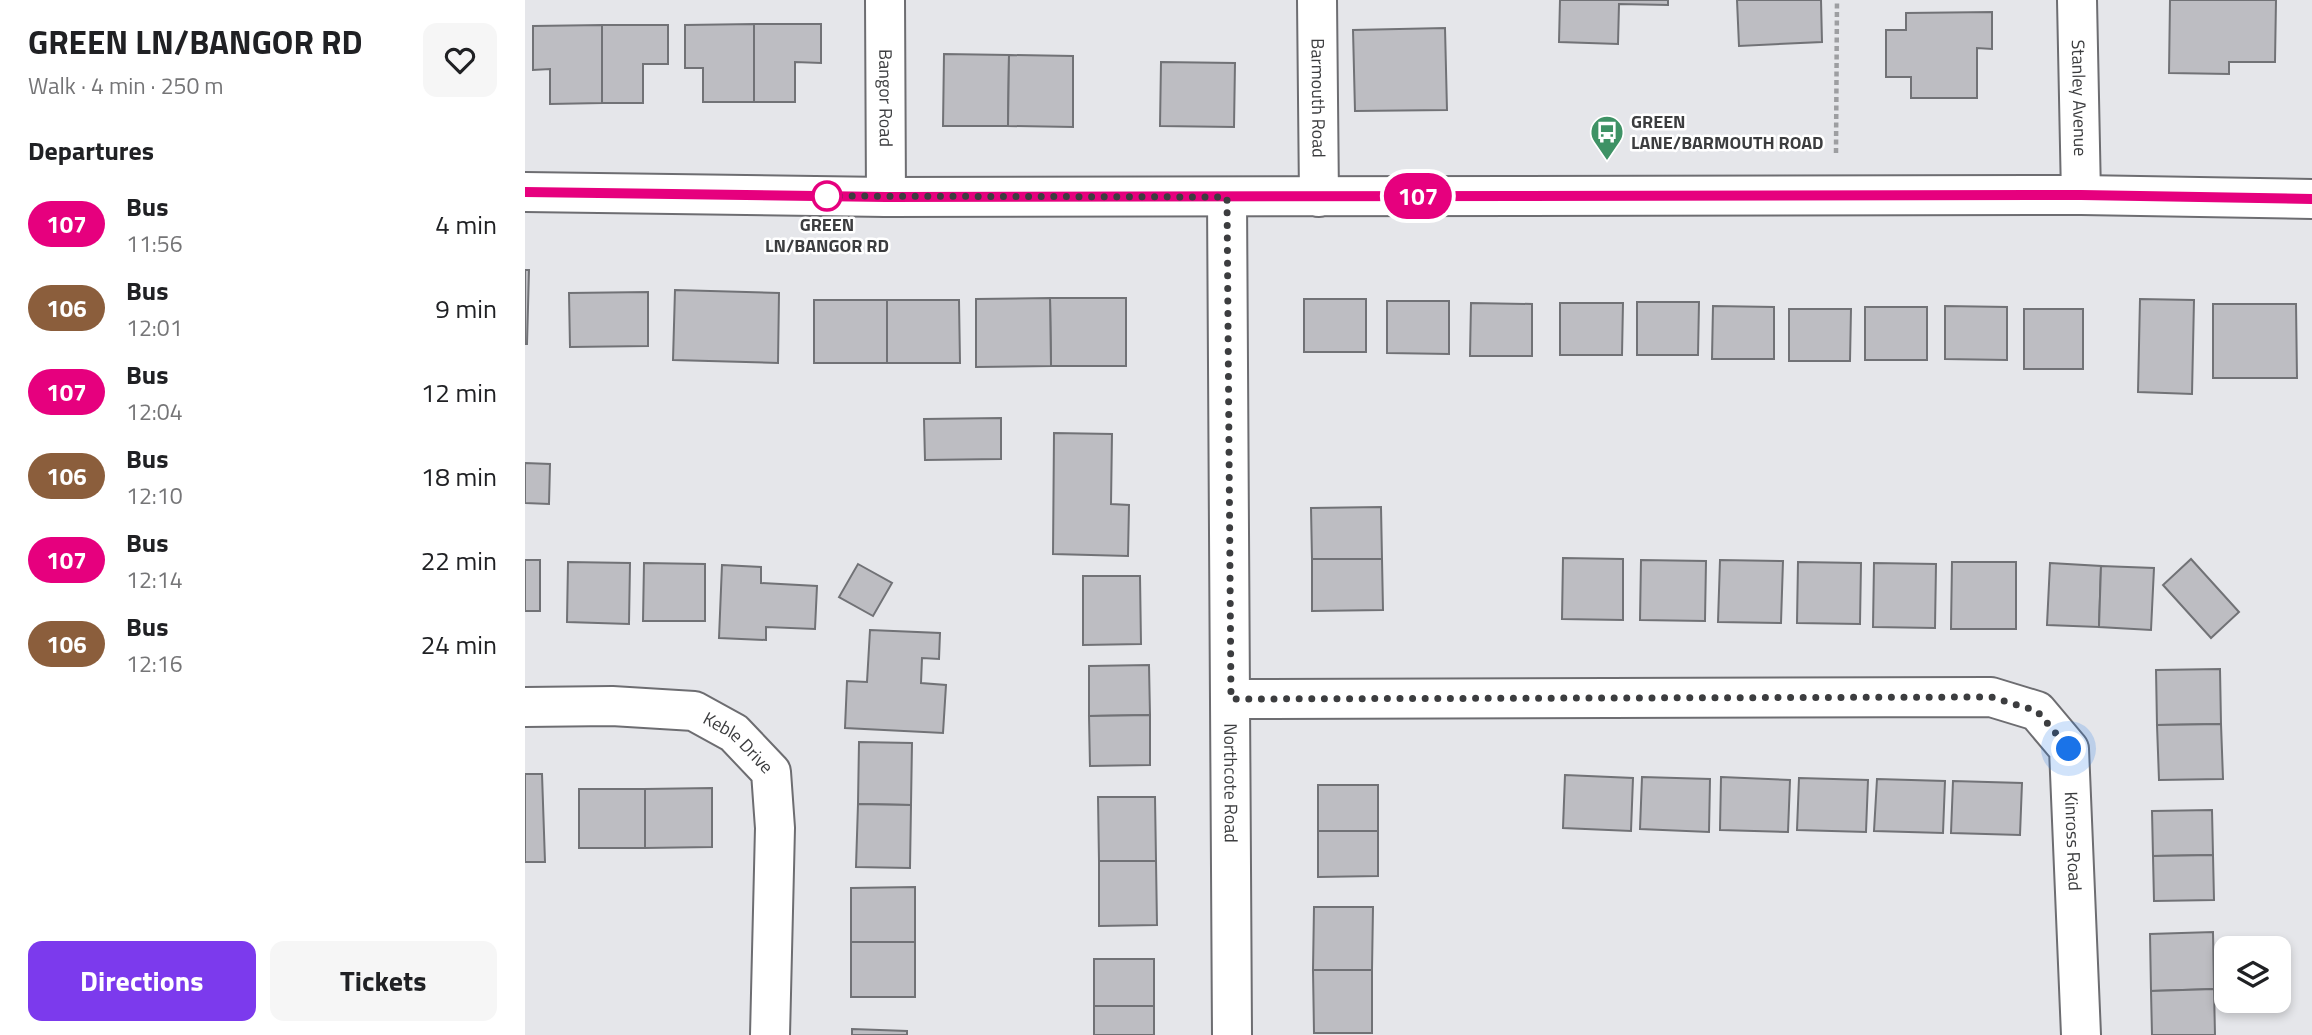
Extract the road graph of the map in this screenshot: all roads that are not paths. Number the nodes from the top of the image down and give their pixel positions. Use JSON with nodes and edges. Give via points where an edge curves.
{"nodes":[{"id":1,"x":884,"y":0,"type":"edge"},
{"id":2,"x":1317,"y":0,"type":"edge"},
{"id":3,"x":2077,"y":0,"type":"edge"},
{"id":4,"x":525,"y":192,"type":"edge"},
{"id":5,"x":2081,"y":195,"type":"junction"},
{"id":6,"x":886,"y":197,"type":"junction"},
{"id":7,"x":1227,"y":197,"type":"junction"},
{"id":8,"x":1319,"y":197,"type":"junction"},
{"id":9,"x":2312,"y":199,"type":"edge"},
{"id":10,"x":1231,"y":699,"type":"junction"},
{"id":11,"x":525,"y":707,"type":"edge"},
{"id":12,"x":770,"y":1035,"type":"edge"},
{"id":13,"x":1232,"y":1035,"type":"edge"},
{"id":14,"x":2081,"y":1035,"type":"edge"}],
"edges":[{"from":1,"to":6,"type":"street","name":"Bangor Road"},
{"from":2,"to":8,"type":"street","name":"Barmouth Road"},
{"from":3,"to":5,"type":"street","name":"Stanley Avenue"},
{"from":4,"to":6,"type":"street"},
{"from":5,"to":8,"type":"street"},
{"from":5,"to":9,"type":"street"},
{"from":6,"to":7,"type":"street"},
{"from":7,"to":8,"type":"street"},
{"from":7,"to":10,"type":"street","name":"Northcote Road"},
{"from":10,"to":13,"type":"street","name":"Northcote Road"},
{"from":10,"to":14,"type":"street","name":"Kinross Road","via":[[1991,697],[2037,711],[2069,749]]},
{"from":11,"to":12,"type":"street","name":"Keble Drive","via":[[694,710],[734,733],[771,772],[775,828]]}]}
